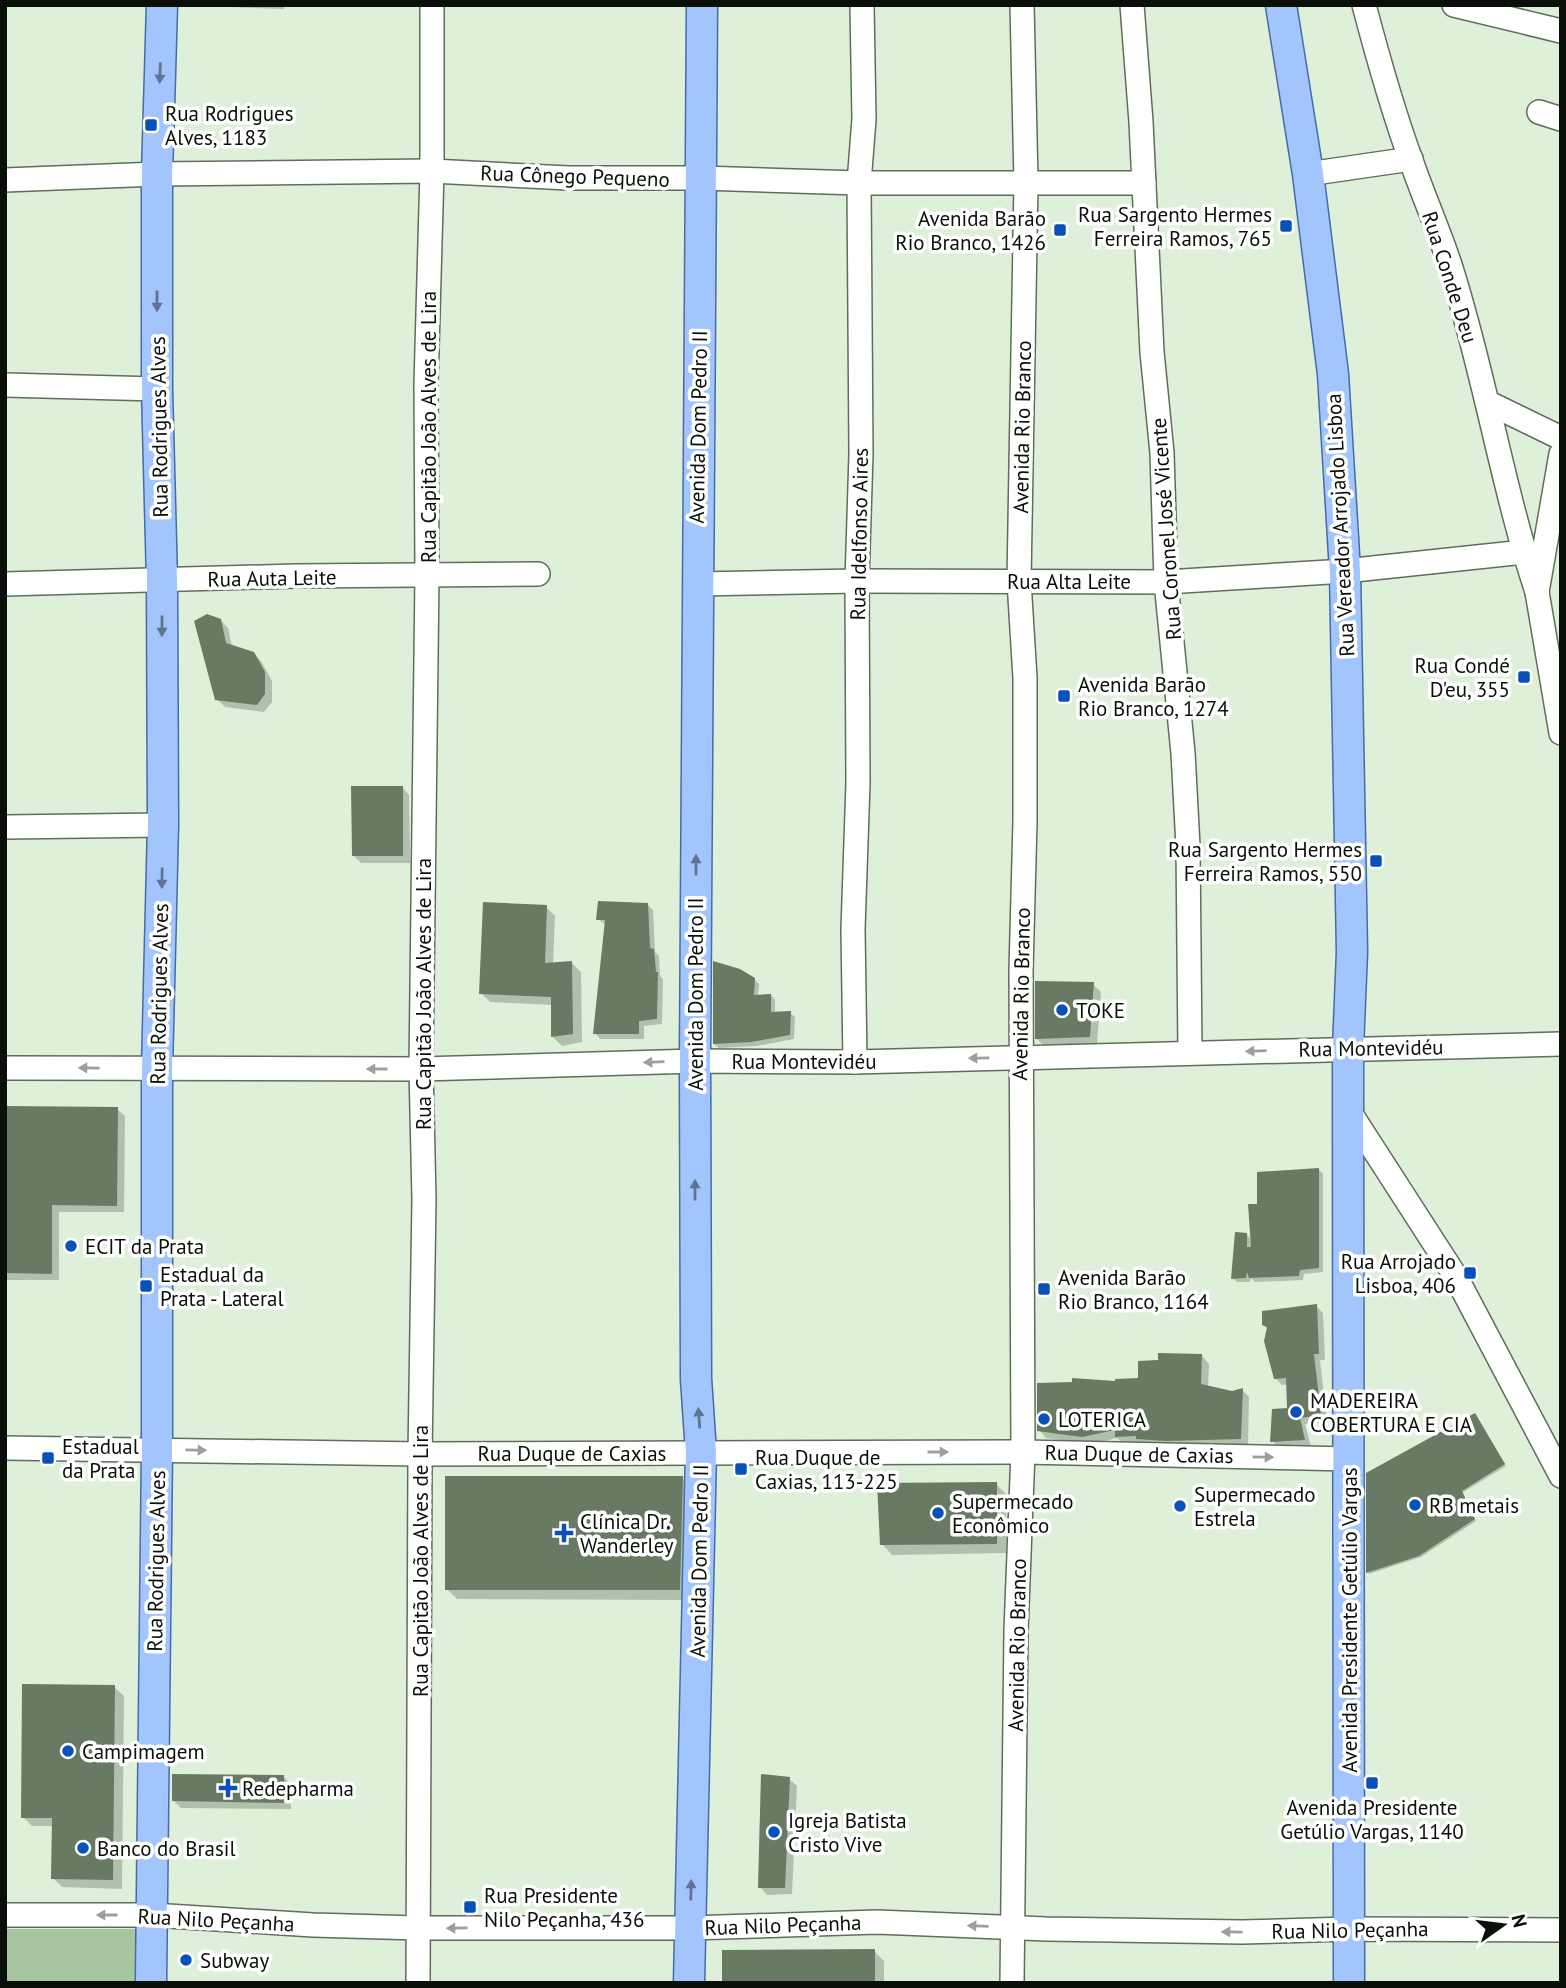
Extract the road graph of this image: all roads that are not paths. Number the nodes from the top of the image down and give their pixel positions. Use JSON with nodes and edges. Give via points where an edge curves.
{"nodes":[{"id":1,"x":162,"y":5,"type":"edge"},
{"id":2,"x":432,"y":5,"type":"edge"},
{"id":3,"x":702,"y":5,"type":"edge"},
{"id":4,"x":862,"y":5,"type":"edge"},
{"id":5,"x":1022,"y":5,"type":"edge"},
{"id":6,"x":1132,"y":5,"type":"edge"},
{"id":7,"x":1282,"y":5,"type":"edge"},
{"id":8,"x":1364,"y":5,"type":"edge"},
{"id":9,"x":1454,"y":5,"type":"edge"},
{"id":10,"x":1561,"y":31,"type":"edge"},
{"id":11,"x":1539,"y":112,"type":"dead end"},
{"id":12,"x":1561,"y":119,"type":"edge"},
{"id":13,"x":1410,"y":159,"type":"junction"},
{"id":14,"x":432,"y":171,"type":"junction"},
{"id":15,"x":156,"y":174,"type":"junction"},
{"id":16,"x":1308,"y":174,"type":"junction"},
{"id":17,"x":701,"y":178,"type":"junction"},
{"id":18,"x":5,"y":180,"type":"edge"},
{"id":19,"x":1026,"y":182,"type":"junction"},
{"id":20,"x":859,"y":183,"type":"junction"},
{"id":21,"x":1144,"y":183,"type":"junction"},
{"id":22,"x":5,"y":385,"type":"edge"},
{"id":23,"x":157,"y":389,"type":"junction"},
{"id":24,"x":1487,"y":402,"type":"junction"},
{"id":25,"x":1561,"y":438,"type":"edge"},
{"id":26,"x":1561,"y":454,"type":"edge"},
{"id":27,"x":1524,"y":552,"type":"junction"},
{"id":28,"x":1345,"y":571,"type":"junction"},
{"id":29,"x":538,"y":574,"type":"dead end"},
{"id":30,"x":427,"y":575,"type":"junction"},
{"id":31,"x":162,"y":581,"type":"junction"},
{"id":32,"x":857,"y":581,"type":"junction"},
{"id":33,"x":1019,"y":581,"type":"junction"},
{"id":34,"x":1166,"y":582,"type":"junction"},
{"id":35,"x":5,"y":584,"type":"edge"},
{"id":36,"x":697,"y":584,"type":"junction"},
{"id":37,"x":1546,"y":608,"type":"edge"},
{"id":38,"x":1561,"y":733,"type":"edge"},
{"id":39,"x":163,"y":825,"type":"junction"},
{"id":40,"x":5,"y":827,"type":"edge"},
{"id":41,"x":1561,"y":1044,"type":"edge"},
{"id":42,"x":1348,"y":1048,"type":"junction"},
{"id":43,"x":1190,"y":1053,"type":"junction"},
{"id":44,"x":1021,"y":1058,"type":"junction"},
{"id":45,"x":695,"y":1060,"type":"junction"},
{"id":46,"x":855,"y":1062,"type":"junction"},
{"id":47,"x":5,"y":1068,"type":"edge"},
{"id":48,"x":157,"y":1069,"type":"junction"},
{"id":49,"x":421,"y":1069,"type":"junction"},
{"id":50,"x":1349,"y":1111,"type":"junction"},
{"id":51,"x":5,"y":1448,"type":"edge"},
{"id":52,"x":157,"y":1450,"type":"junction"},
{"id":53,"x":701,"y":1452,"type":"junction"},
{"id":54,"x":1023,"y":1452,"type":"junction"},
{"id":55,"x":420,"y":1454,"type":"junction"},
{"id":56,"x":1349,"y":1459,"type":"junction"},
{"id":57,"x":1561,"y":1476,"type":"edge"},
{"id":58,"x":5,"y":1915,"type":"edge"},
{"id":59,"x":152,"y":1915,"type":"junction"},
{"id":60,"x":1012,"y":1927,"type":"junction"},
{"id":61,"x":418,"y":1928,"type":"junction"},
{"id":62,"x":690,"y":1928,"type":"junction"},
{"id":63,"x":1349,"y":1929,"type":"junction"},
{"id":64,"x":1561,"y":1930,"type":"edge"},
{"id":65,"x":151,"y":1983,"type":"edge"},
{"id":66,"x":418,"y":1983,"type":"edge"},
{"id":67,"x":689,"y":1983,"type":"edge"},
{"id":68,"x":1012,"y":1983,"type":"edge"},
{"id":69,"x":1349,"y":1983,"type":"edge"}],
"edges":[{"from":1,"to":15,"type":"main road","name":"Rua Rodrigues Alves","one_way":true},
{"from":2,"to":14,"type":"street","name":"Rua Capitão João Alves de Lira"},
{"from":3,"to":17,"type":"main road","name":"Avenida Dom Pedro II"},
{"from":4,"to":20,"type":"street","name":"Rua Idelfonso Aires","via":[[864,119]]},
{"from":5,"to":19,"type":"street","name":"Avenida Rio Branco"},
{"from":6,"to":21,"type":"street","name":"Rua Coronel José Vicente"},
{"from":7,"to":16,"type":"main road","name":"Rua Vereador Arrojado Lisboa"},
{"from":8,"to":13,"type":"street","name":"Rua Conde Deu"},
{"from":9,"to":10,"type":"street"},
{"from":11,"to":12,"type":"street"},
{"from":13,"to":16,"type":"street"},
{"from":13,"to":24,"type":"street","name":"Rua Conde Deu","via":[[1451,266]]},
{"from":14,"to":15,"type":"street","name":"Rua Cônego Pequeno"},
{"from":14,"to":17,"type":"street","name":"Rua Cônego Pequeno"},
{"from":14,"to":30,"type":"street","name":"Rua Capitão João Alves de Lira"},
{"from":15,"to":18,"type":"street","name":"Rua Cônego Pequeno"},
{"from":15,"to":23,"type":"main road","name":"Rua Rodrigues Alves","one_way":true},
{"from":16,"to":28,"type":"main road","name":"Rua Vereador Arrojado Lisboa","via":[[1332,374]]},
{"from":17,"to":20,"type":"street","name":"Rua Cônego Pequeno"},
{"from":17,"to":36,"type":"main road","name":"Avenida Dom Pedro II"},
{"from":19,"to":20,"type":"street","name":"Rua Cônego Pequeno"},
{"from":19,"to":21,"type":"street","name":"Rua Cônego Pequeno"},
{"from":19,"to":33,"type":"street","name":"Avenida Rio Branco"},
{"from":20,"to":32,"type":"street","name":"Rua Idelfonso Aires","via":[[862,454]]},
{"from":21,"to":34,"type":"street","name":"Rua Coronel José Vicente"},
{"from":22,"to":23,"type":"street"},
{"from":23,"to":31,"type":"main road","name":"Rua Rodrigues Alves"},
{"from":24,"to":25,"type":"street"},
{"from":24,"to":27,"type":"street","name":"Rua Conde Deu"},
{"from":26,"to":37,"type":"street"},
{"from":27,"to":28,"type":"street","name":"Rua Alta Leite"},
{"from":27,"to":37,"type":"street"},
{"from":28,"to":34,"type":"street","name":"Rua Alta Leite"},
{"from":28,"to":42,"type":"main road","name":"Rua Vereador Arrojado Lisboa","via":[[1352,952]]},
{"from":29,"to":30,"type":"street","name":"Rua Auta Leite"},
{"from":30,"to":31,"type":"street","name":"Rua Auta Leite"},
{"from":30,"to":49,"type":"street","name":"Rua Capitão João Alves de Lira"},
{"from":31,"to":35,"type":"street","name":"Rua Auta Leite"},
{"from":31,"to":39,"type":"main road","name":"Rua Rodrigues Alves","one_way":true},
{"from":32,"to":33,"type":"street","name":"Rua Alta Leite"},
{"from":32,"to":36,"type":"street","name":"Rua Alta Leite"},
{"from":32,"to":46,"type":"street","name":"Rua Idelfonso Aires"},
{"from":33,"to":34,"type":"street","name":"Rua Alta Leite"},
{"from":33,"to":44,"type":"street","name":"Avenida Rio Branco","via":[[1025,678]]},
{"from":34,"to":43,"type":"street","name":"Rua Coronel José Vicente","via":[[1188,846]]},
{"from":45,"to":36,"type":"main road","name":"Avenida Dom Pedro II","one_way":true},
{"from":37,"to":38,"type":"street"},
{"from":39,"to":40,"type":"street"},
{"from":39,"to":48,"type":"main road","name":"Rua Rodrigues Alves","one_way":true},
{"from":41,"to":42,"type":"street","name":"Rua Montevidéu"},
{"from":42,"to":43,"type":"street","name":"Rua Montevidéu","one_way":true},
{"from":42,"to":50,"type":"main road","name":"Avenida Presidente Getúlio Vargas"},
{"from":43,"to":44,"type":"street","name":"Rua Montevidéu"},
{"from":44,"to":46,"type":"street","name":"Rua Montevidéu","one_way":true},
{"from":44,"to":54,"type":"street","name":"Avenida Rio Branco"},
{"from":45,"to":46,"type":"street","name":"Rua Montevidéu"},
{"from":45,"to":49,"type":"street","name":"Rua Montevidéu","one_way":true},
{"from":53,"to":45,"type":"main road","name":"Avenida Dom Pedro II","one_way":true,"via":[[696,1379]]},
{"from":48,"to":47,"type":"street","name":"Rua Montevidéu","one_way":true},
{"from":49,"to":48,"type":"street","name":"Rua Montevidéu","one_way":true},
{"from":48,"to":52,"type":"main road","name":"Rua Rodrigues Alves"},
{"from":49,"to":55,"type":"street","name":"Rua Capitão João Alves de Lira"},
{"from":50,"to":56,"type":"main road","name":"Avenida Presidente Getúlio Vargas"},
{"from":50,"to":57,"type":"street","via":[[1457,1277]]},
{"from":51,"to":52,"type":"street","name":"Rua Duque de Caxias"},
{"from":52,"to":55,"type":"street","name":"Rua Duque de Caxias","one_way":true},
{"from":52,"to":59,"type":"main road","name":"Rua Rodrigues Alves"},
{"from":53,"to":54,"type":"street","name":"Rua Duque de Caxias","one_way":true},
{"from":53,"to":55,"type":"street","name":"Rua Duque de Caxias"},
{"from":62,"to":53,"type":"main road","name":"Avenida Dom Pedro II","one_way":true},
{"from":54,"to":56,"type":"street","name":"Rua Duque de Caxias","one_way":true},
{"from":54,"to":60,"type":"street","name":"Avenida Rio Branco"},
{"from":55,"to":61,"type":"street","name":"Rua Capitão João Alves de Lira"},
{"from":56,"to":63,"type":"main road","name":"Avenida Presidente Getúlio Vargas"},
{"from":59,"to":58,"type":"street","name":"Rua Nilo Peçanha","one_way":true},
{"from":59,"to":61,"type":"street","name":"Rua Nilo Peçanha"},
{"from":59,"to":65,"type":"main road","name":"Rua Rodrigues Alves"},
{"from":60,"to":62,"type":"street","name":"Rua Nilo Peçanha","one_way":true,"via":[[877,1922]]},
{"from":63,"to":60,"type":"street","name":"Rua Nilo Peçanha","one_way":true,"via":[[1242,1932]]},
{"from":60,"to":68,"type":"street","name":"Avenida Rio Branco"},
{"from":62,"to":61,"type":"street","name":"Rua Nilo Peçanha","one_way":true},
{"from":61,"to":66,"type":"street","name":"Rua Capitão João Alves de Lira"},
{"from":62,"to":67,"type":"main road","name":"Avenida Dom Pedro II"},
{"from":63,"to":64,"type":"street","name":"Rua Nilo Peçanha"},
{"from":63,"to":69,"type":"main road","name":"Avenida Presidente Getúlio Vargas"}]}
